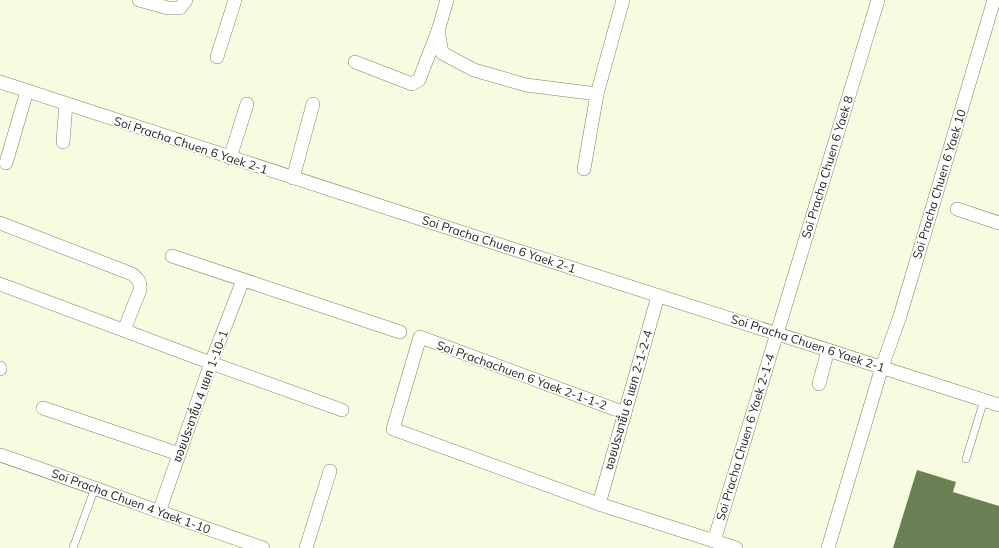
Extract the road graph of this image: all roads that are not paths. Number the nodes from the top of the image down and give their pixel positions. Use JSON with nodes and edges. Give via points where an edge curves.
{"nodes":[{"id":1,"x":139,"y":0,"type":"edge"},
{"id":2,"x":186,"y":0,"type":"edge"},
{"id":3,"x":235,"y":0,"type":"edge"},
{"id":4,"x":447,"y":0,"type":"edge"},
{"id":5,"x":623,"y":0,"type":"edge"},
{"id":6,"x":878,"y":0,"type":"edge"},
{"id":7,"x":994,"y":0,"type":"edge"},
{"id":8,"x":438,"y":31,"type":"junction"},
{"id":9,"x":218,"y":57,"type":"dead end"},
{"id":10,"x":354,"y":62,"type":"dead end"},
{"id":11,"x":0,"y":82,"type":"edge"},
{"id":12,"x":27,"y":91,"type":"junction"},
{"id":13,"x":598,"y":94,"type":"junction"},
{"id":14,"x":66,"y":104,"type":"junction"},
{"id":15,"x":247,"y":104,"type":"dead end"},
{"id":16,"x":313,"y":104,"type":"dead end"},
{"id":17,"x":63,"y":142,"type":"dead end"},
{"id":18,"x":230,"y":158,"type":"junction"},
{"id":19,"x":6,"y":163,"type":"dead end"},
{"id":20,"x":584,"y":169,"type":"dead end"},
{"id":21,"x":293,"y":178,"type":"junction"},
{"id":22,"x":957,"y":209,"type":"dead end"},
{"id":23,"x":0,"y":223,"type":"edge"},
{"id":24,"x":999,"y":223,"type":"edge"},
{"id":25,"x":172,"y":256,"type":"dead end"},
{"id":26,"x":243,"y":280,"type":"junction"},
{"id":27,"x":0,"y":284,"type":"edge"},
{"id":28,"x":658,"y":296,"type":"junction"},
{"id":29,"x":124,"y":330,"type":"junction"},
{"id":30,"x":400,"y":332,"type":"dead end"},
{"id":31,"x":776,"y":333,"type":"junction"},
{"id":32,"x":828,"y":350,"type":"junction"},
{"id":33,"x":211,"y":363,"type":"junction"},
{"id":34,"x":882,"y":367,"type":"junction"},
{"id":35,"x":819,"y":384,"type":"dead end"},
{"id":36,"x":984,"y":400,"type":"junction"},
{"id":37,"x":999,"y":405,"type":"edge"},
{"id":38,"x":44,"y":408,"type":"dead end"},
{"id":39,"x":342,"y":410,"type":"dead end"},
{"id":40,"x":625,"y":413,"type":"junction"},
{"id":41,"x":179,"y":454,"type":"junction"},
{"id":42,"x":0,"y":455,"type":"edge"},
{"id":43,"x":966,"y":459,"type":"dead end"},
{"id":44,"x":330,"y":471,"type":"dead end"},
{"id":45,"x":95,"y":488,"type":"junction"},
{"id":46,"x":599,"y":504,"type":"junction"},
{"id":47,"x":159,"y":512,"type":"junction"},
{"id":48,"x":714,"y":541,"type":"junction"},
{"id":49,"x":74,"y":548,"type":"edge"},
{"id":50,"x":262,"y":548,"type":"edge"},
{"id":51,"x":306,"y":548,"type":"edge"},
{"id":52,"x":736,"y":548,"type":"edge"},
{"id":53,"x":828,"y":548,"type":"edge"}],
"edges":[{"from":1,"to":2,"type":"street","via":[[168,8],[180,8]]},
{"from":3,"to":9,"type":"street"},
{"from":4,"to":8,"type":"street"},
{"from":5,"to":13,"type":"street"},
{"from":6,"to":31,"type":"street","name":"Soi Pracha Chuen 6 Yaek 8"},
{"from":7,"to":34,"type":"street","name":"Soi Pracha Chuen 6 Yaek 10","via":[[900,316]]},
{"from":8,"to":10,"type":"street","via":[[419,80],[412,84]]},
{"from":8,"to":13,"type":"street","via":[[442,53],[474,70],[526,85]]},
{"from":11,"to":12,"type":"street","name":"Soi Pracha Chuen 6 Yaek 2-1"},
{"from":12,"to":14,"type":"street","name":"Soi Pracha Chuen 6 Yaek 2-1"},
{"from":12,"to":19,"type":"street"},
{"from":13,"to":20,"type":"street"},
{"from":14,"to":17,"type":"street"},
{"from":14,"to":18,"type":"street","name":"Soi Pracha Chuen 6 Yaek 2-1"},
{"from":15,"to":18,"type":"street"},
{"from":16,"to":21,"type":"street"},
{"from":18,"to":21,"type":"street","name":"Soi Pracha Chuen 6 Yaek 2-1"},
{"from":21,"to":28,"type":"street","name":"Soi Pracha Chuen 6 Yaek 2-1"},
{"from":22,"to":24,"type":"street"},
{"from":23,"to":29,"type":"street","via":[[138,278],[141,283],[140,290]]},
{"from":25,"to":26,"type":"street"},
{"from":26,"to":30,"type":"street"},
{"from":26,"to":33,"type":"street","name":"ซอยประชาชื่น 4 แยก 1-10-1"},
{"from":27,"to":29,"type":"street"},
{"from":28,"to":31,"type":"street","name":"Soi Pracha Chuen 6 Yaek 2-1"},
{"from":28,"to":40,"type":"street","name":"ซอยประชาชื่น 6 แยก 2-1-2-4"},
{"from":29,"to":33,"type":"street"},
{"from":31,"to":32,"type":"street","name":"Soi Pracha Chuen 6 Yaek 2-1"},
{"from":31,"to":48,"type":"street","name":"Soi Pracha Chuen 6 Yaek 2-1-4"},
{"from":32,"to":34,"type":"street","name":"Soi Pracha Chuen 6 Yaek 2-1"},
{"from":32,"to":35,"type":"street"},
{"from":33,"to":39,"type":"street"},
{"from":33,"to":41,"type":"street","name":"ซอยประชาชื่น 4 แยก 1-10-1"},
{"from":34,"to":36,"type":"street","name":"Soi Pracha Chuen 6 Yaek 2-1"},
{"from":34,"to":53,"type":"street","name":"Soi Pracha Chuen 6 Yaek 10"},
{"from":36,"to":37,"type":"street","name":"Soi Pracha Chuen 6 Yaek 2-1"},
{"from":36,"to":43,"type":"lane"},
{"from":38,"to":41,"type":"street"},
{"from":40,"to":46,"type":"street","name":"ซอยประชาชื่น 6 แยก 2-1-2-4"},
{"from":40,"to":46,"type":"street","name":"Soi Prachachuen 6 Yaek 2-1-1-2","via":[[420,337],[393,429]]},
{"from":41,"to":47,"type":"street","name":"ซอยประชาชื่น 4 แยก 1-10-1"},
{"from":42,"to":45,"type":"street","name":"Soi Pracha Chuen 4 Yaek 1-10"},
{"from":44,"to":51,"type":"street"},
{"from":45,"to":47,"type":"street","name":"Soi Pracha Chuen 4 Yaek 1-10"},
{"from":45,"to":49,"type":"lane"},
{"from":46,"to":48,"type":"street"},
{"from":47,"to":50,"type":"street","name":"Soi Pracha Chuen 4 Yaek 1-10"},
{"from":48,"to":52,"type":"street"}]}
